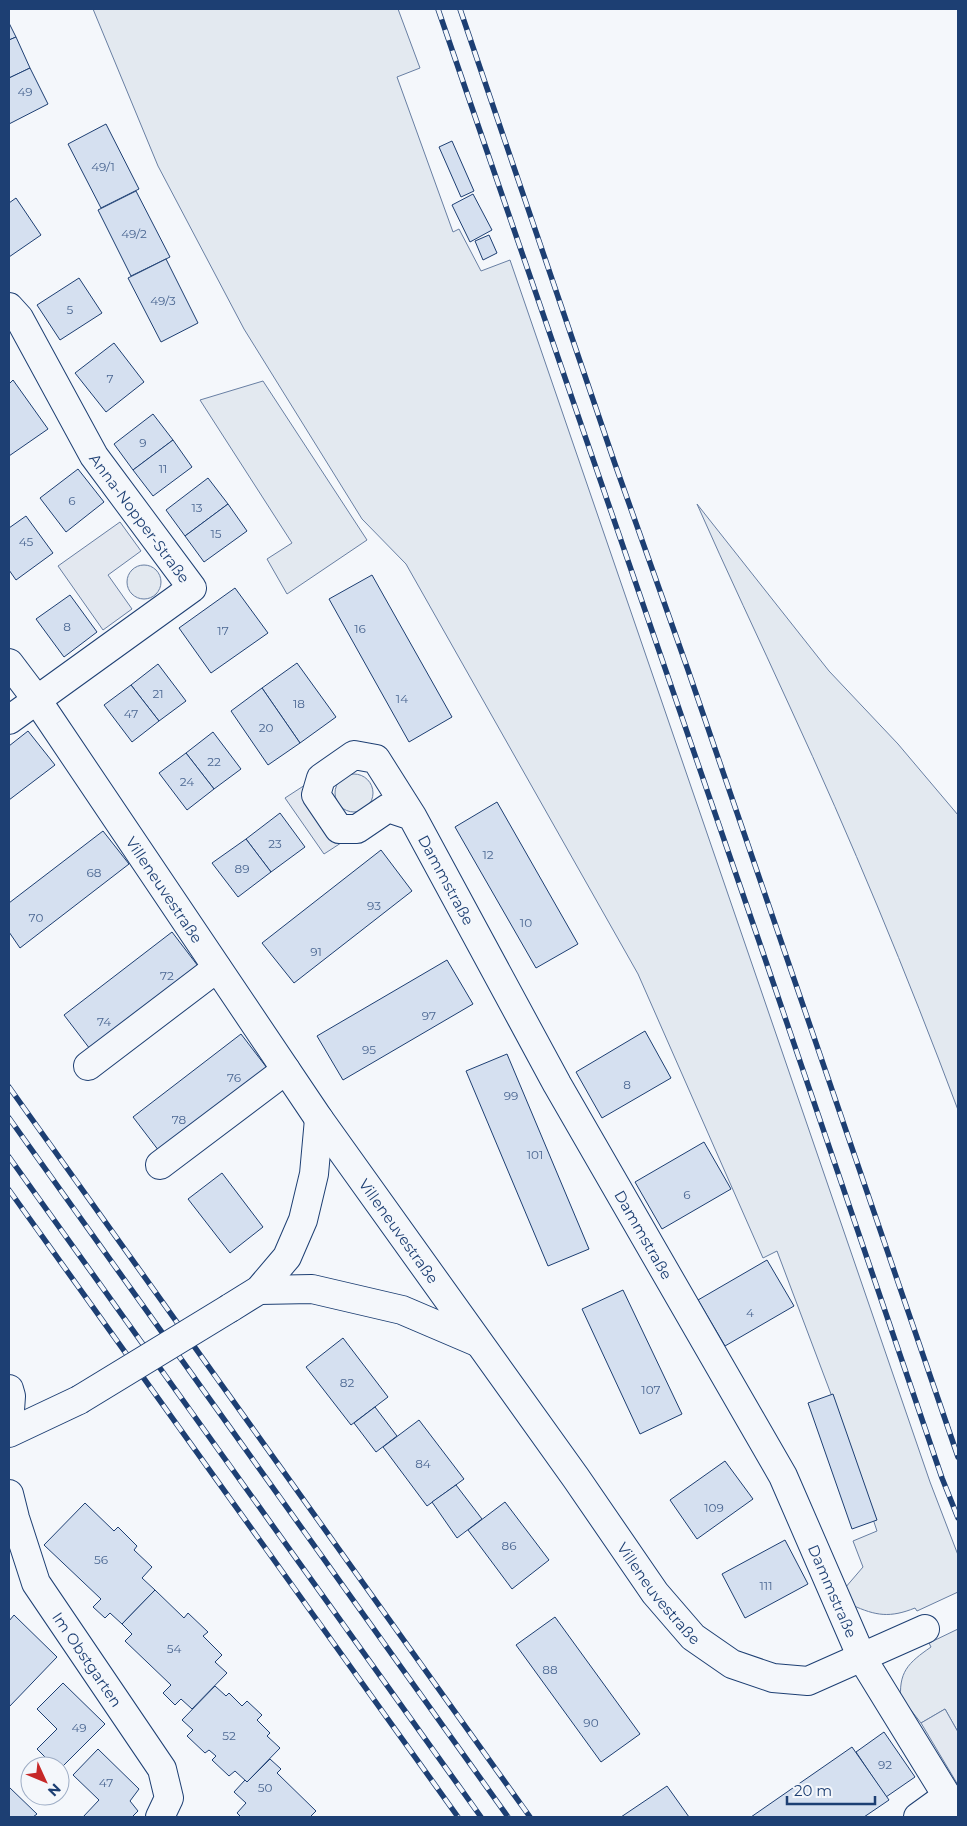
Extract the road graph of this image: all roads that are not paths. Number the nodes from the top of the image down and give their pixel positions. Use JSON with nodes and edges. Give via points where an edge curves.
{"nodes":[{"id":1,"x":9,"y":306,"type":"edge"},
{"id":2,"x":9,"y":663,"type":"edge"},
{"id":3,"x":37,"y":700,"type":"junction"},
{"id":4,"x":9,"y":720,"type":"edge"},
{"id":5,"x":412,"y":816,"type":"dead end"},
{"id":6,"x":217,"y":968,"type":"junction"},
{"id":7,"x":88,"y":1066,"type":"dead end"},
{"id":8,"x":286,"y":1070,"type":"junction"},
{"id":9,"x":319,"y":1119,"type":"junction"},
{"id":10,"x":160,"y":1165,"type":"dead end"},
{"id":11,"x":259,"y":1290,"type":"junction"},
{"id":12,"x":478,"y":1343,"type":"junction"},
{"id":13,"x":9,"y":1389,"type":"edge"},
{"id":14,"x":9,"y":1425,"type":"edge"},
{"id":15,"x":9,"y":1433,"type":"edge"},
{"id":16,"x":9,"y":1494,"type":"edge"},
{"id":17,"x":925,"y":1628,"type":"dead end"},
{"id":18,"x":862,"y":1658,"type":"junction"},
{"id":19,"x":953,"y":1805,"type":"edge"},
{"id":20,"x":160,"y":1817,"type":"edge"},
{"id":21,"x":918,"y":1817,"type":"edge"}],
"edges":[{"from":1,"to":3,"type":"street","name":"Anna-Nopper-Straße","via":[[19,318],[94,456],[192,588]]},
{"from":2,"to":3,"type":"street","name":"Villeneuvestraße"},
{"from":3,"to":4,"type":"street"},
{"from":3,"to":6,"type":"street","name":"Villeneuvestraße"},
{"from":5,"to":18,"type":"street","name":"Dammstraße","via":[[557,1084],[783,1476]]},
{"from":6,"to":7,"type":"street"},
{"from":6,"to":8,"type":"street","name":"Villeneuvestraße"},
{"from":8,"to":9,"type":"street","name":"Villeneuvestraße"},
{"from":8,"to":10,"type":"street"},
{"from":9,"to":11,"type":"street","via":[[314,1174],[303,1220],[287,1258]]},
{"from":9,"to":12,"type":"street","name":"Villeneuvestraße"},
{"from":11,"to":12,"type":"street","via":[[312,1289],[402,1310]]},
{"from":11,"to":15,"type":"street","bridge":true,"via":[[79,1400]]},
{"from":12,"to":18,"type":"street","name":"Villeneuvestraße","via":[[656,1593],[693,1637],[732,1664],[773,1678],[808,1681]]},
{"from":13,"to":14,"type":"street"},
{"from":16,"to":20,"type":"street","name":"Im Obstgarten","via":[[36,1583],[162,1769],[169,1798]]},
{"from":17,"to":18,"type":"street","name":"Villeneuvestraße"},
{"from":18,"to":19,"type":"street","name":"Dammstraße"},
{"from":19,"to":21,"type":"street"}]}
